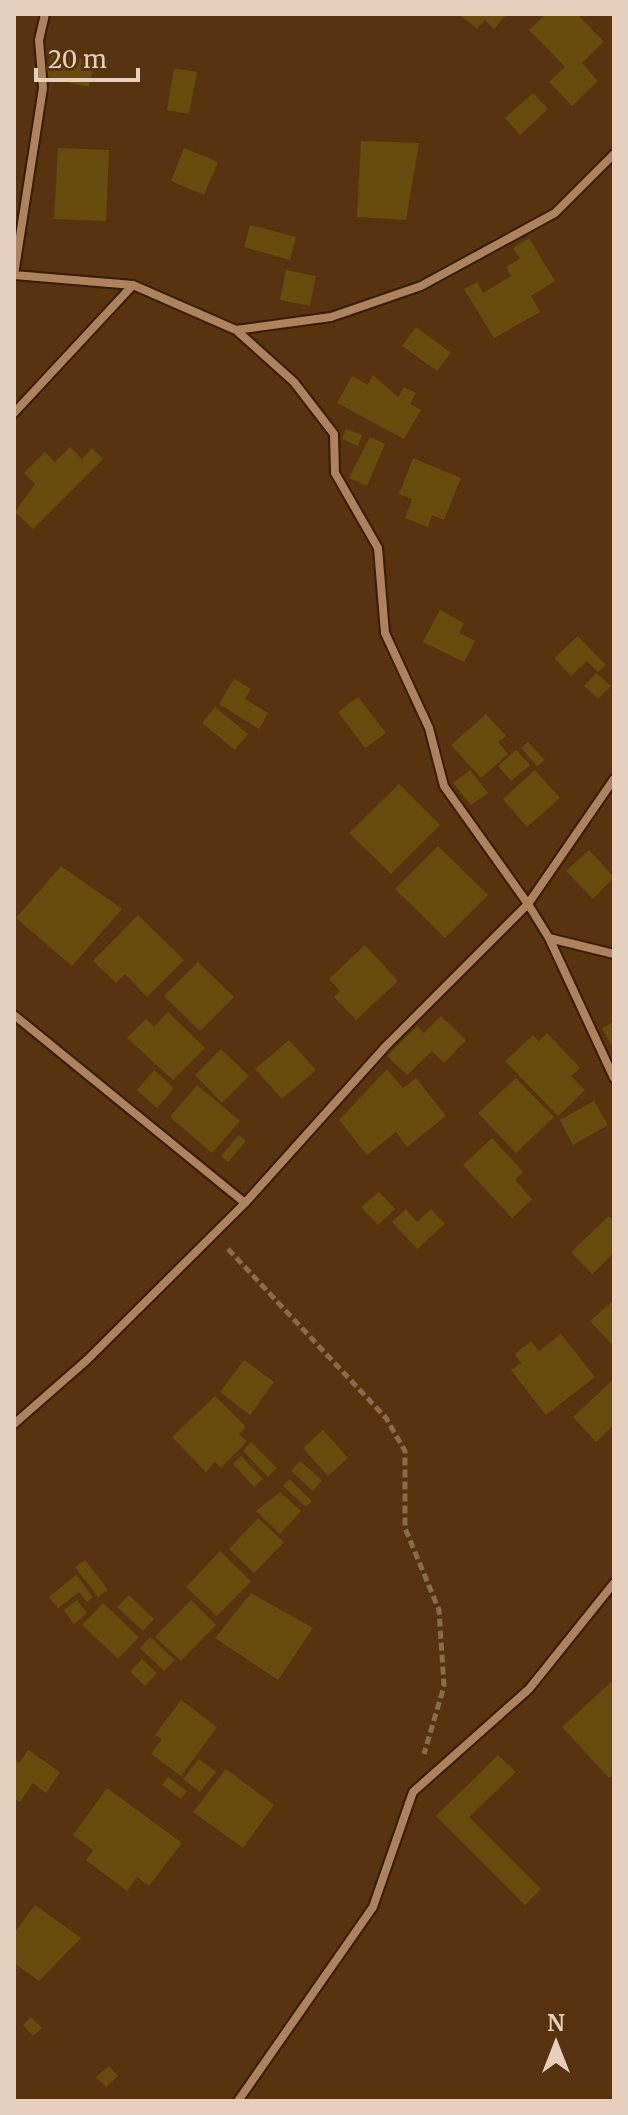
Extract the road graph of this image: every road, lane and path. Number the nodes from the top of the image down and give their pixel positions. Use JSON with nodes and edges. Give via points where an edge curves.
{"nodes":[{"id":1,"x":45,"y":14,"type":"edge"},
{"id":2,"x":614,"y":154,"type":"edge"},
{"id":3,"x":14,"y":275,"type":"edge"},
{"id":4,"x":133,"y":285,"type":"junction"},
{"id":5,"x":236,"y":330,"type":"junction"},
{"id":6,"x":14,"y":413,"type":"edge"},
{"id":7,"x":614,"y":779,"type":"edge"},
{"id":8,"x":528,"y":904,"type":"junction"},
{"id":9,"x":549,"y":938,"type":"junction"},
{"id":10,"x":614,"y":954,"type":"edge"},
{"id":11,"x":14,"y":1015,"type":"edge"},
{"id":12,"x":614,"y":1078,"type":"edge"},
{"id":13,"x":245,"y":1203,"type":"junction"},
{"id":14,"x":214,"y":1234,"type":"junction"},
{"id":15,"x":14,"y":1424,"type":"edge"},
{"id":16,"x":614,"y":1583,"type":"edge"},
{"id":17,"x":413,"y":1792,"type":"junction"},
{"id":18,"x":238,"y":2101,"type":"edge"}],
"edges":[{"from":1,"to":3,"type":"street","via":[[39,40],[43,88]]},
{"from":2,"to":5,"type":"street","via":[[555,213],[421,286],[331,317]]},
{"from":3,"to":4,"type":"street"},
{"from":4,"to":5,"type":"street"},
{"from":4,"to":6,"type":"street"},
{"from":5,"to":8,"type":"street","via":[[294,382],[334,434],[335,473],[378,548],[385,633],[429,728],[444,786]]},
{"from":7,"to":8,"type":"street"},
{"from":8,"to":9,"type":"street"},
{"from":8,"to":13,"type":"street","via":[[386,1046]]},
{"from":9,"to":10,"type":"street"},
{"from":9,"to":12,"type":"street"},
{"from":11,"to":13,"type":"street"},
{"from":13,"to":14,"type":"street"},
{"from":14,"to":15,"type":"street"},
{"from":14,"to":17,"type":"path","via":[[386,1418],[405,1451],[405,1528],[439,1610],[444,1686]]},
{"from":16,"to":17,"type":"street","via":[[529,1689]]},
{"from":17,"to":18,"type":"street","via":[[373,1907]]}]}
